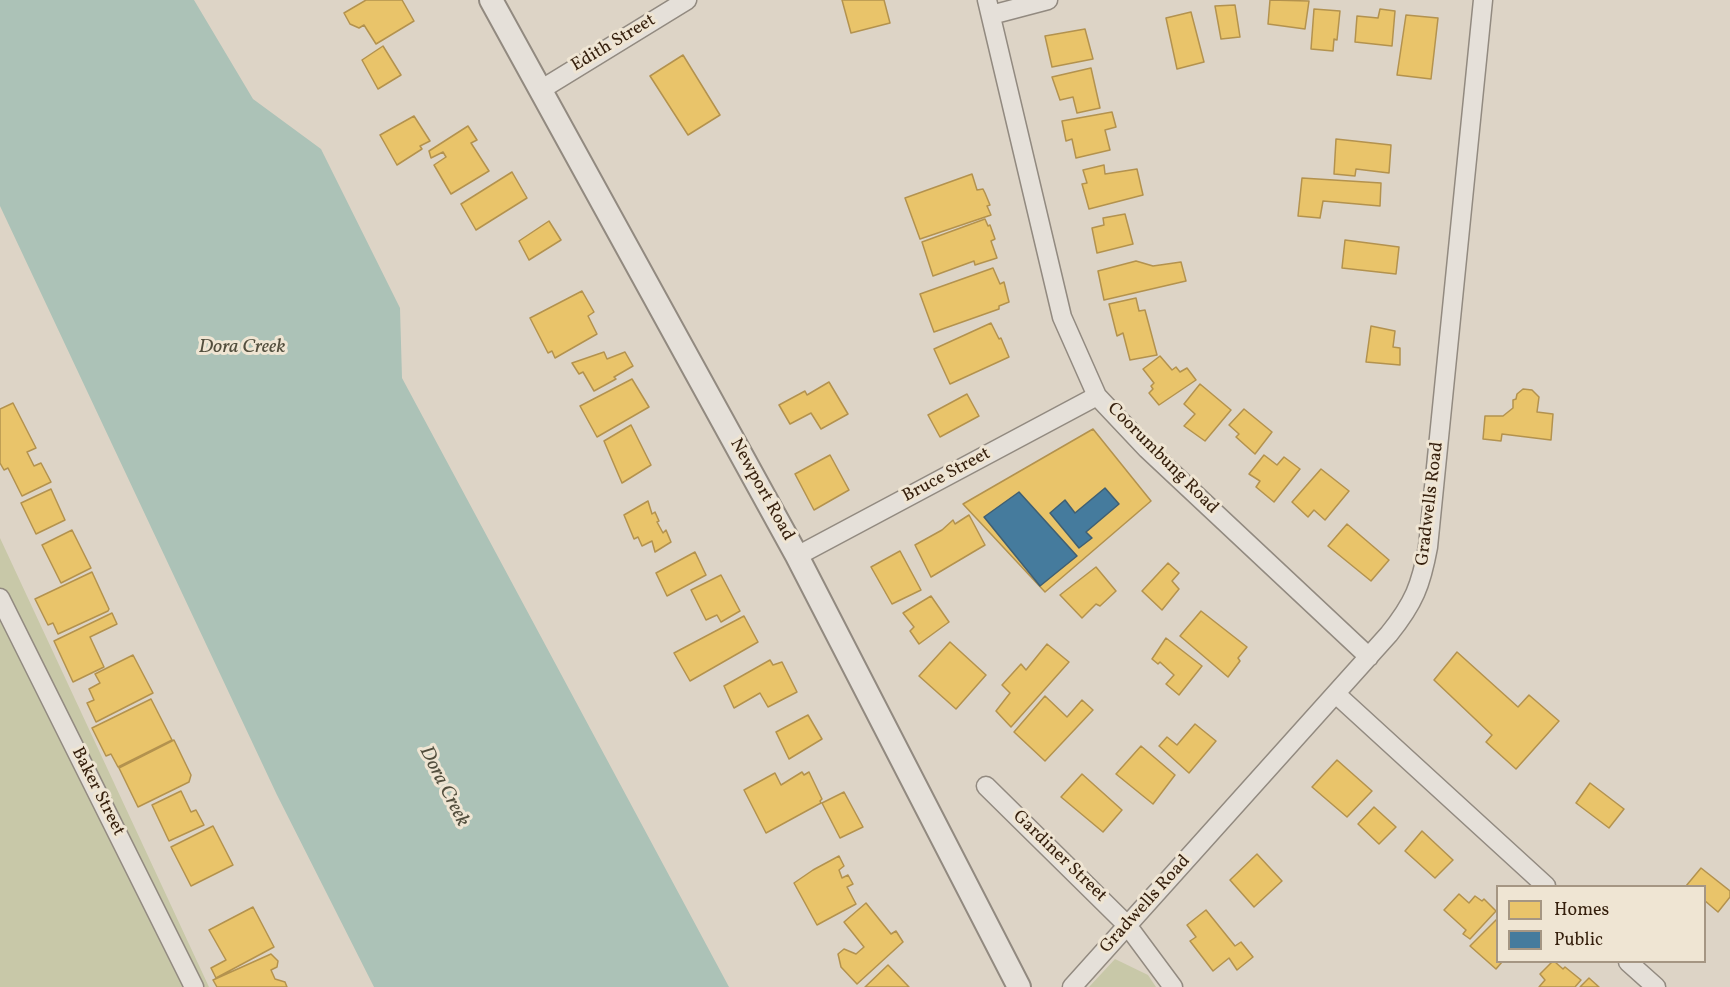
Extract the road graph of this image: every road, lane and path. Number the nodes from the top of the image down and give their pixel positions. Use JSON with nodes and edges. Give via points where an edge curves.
{"nodes":[{"id":1,"x":491,"y":0,"type":"edge"},
{"id":2,"x":687,"y":0,"type":"edge"},
{"id":3,"x":1048,"y":0,"type":"edge"},
{"id":4,"x":1483,"y":0,"type":"edge"},
{"id":5,"x":989,"y":8,"type":"edge"},
{"id":6,"x":542,"y":89,"type":"junction"},
{"id":7,"x":1097,"y":396,"type":"junction"},
{"id":8,"x":797,"y":556,"type":"junction"},
{"id":9,"x":0,"y":598,"type":"edge"},
{"id":10,"x":1369,"y":657,"type":"junction"},
{"id":11,"x":1336,"y":694,"type":"junction"},
{"id":12,"x":986,"y":786,"type":"dead end"},
{"id":13,"x":1545,"y":885,"type":"edge"},
{"id":14,"x":1127,"y":925,"type":"junction"},
{"id":15,"x":1629,"y":963,"type":"edge"},
{"id":16,"x":194,"y":987,"type":"edge"},
{"id":17,"x":1019,"y":987,"type":"edge"},
{"id":18,"x":1072,"y":987,"type":"edge"},
{"id":19,"x":1173,"y":987,"type":"edge"},
{"id":20,"x":1656,"y":987,"type":"edge"}],
"edges":[{"from":1,"to":6,"type":"street","name":"Newport Road"},
{"from":2,"to":6,"type":"street","name":"Edith Street"},
{"from":3,"to":5,"type":"street"},
{"from":4,"to":10,"type":"street","name":"Gradwells Road","via":[[1428,547],[1417,593]]},
{"from":5,"to":7,"type":"street","name":"Coorumbung Road","via":[[1062,317]]},
{"from":6,"to":8,"type":"street","name":"Newport Road"},
{"from":7,"to":8,"type":"street","name":"Bruce Street"},
{"from":7,"to":10,"type":"street","name":"Coorumbung Road","via":[[1147,449]]},
{"from":8,"to":17,"type":"street","name":"Newport Road"},
{"from":9,"to":16,"type":"street","name":"Baker Street"},
{"from":10,"to":11,"type":"street","name":"Gradwells Road"},
{"from":11,"to":13,"type":"street"},
{"from":11,"to":14,"type":"street","name":"Gradwells Road"},
{"from":12,"to":14,"type":"street","name":"Gardiner Street"},
{"from":14,"to":18,"type":"street","name":"Gradwells Road"},
{"from":14,"to":19,"type":"street","name":"Gardiner Street"},
{"from":15,"to":20,"type":"street"}]}
